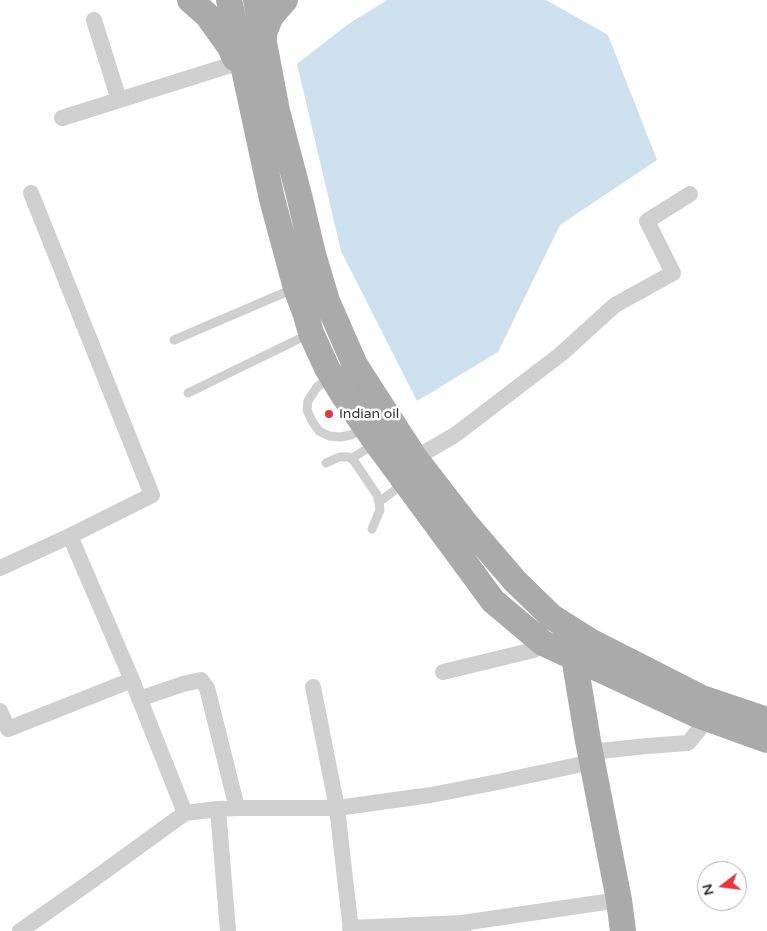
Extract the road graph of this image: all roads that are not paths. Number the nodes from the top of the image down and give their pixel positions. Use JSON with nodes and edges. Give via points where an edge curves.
{"nodes":[{"id":1,"x":190,"y":0,"type":"edge"},
{"id":2,"x":229,"y":0,"type":"edge"},
{"id":3,"x":256,"y":0,"type":"edge"},
{"id":4,"x":286,"y":0,"type":"edge"},
{"id":5,"x":94,"y":20,"type":"dead end"},
{"id":6,"x":264,"y":42,"type":"junction"},
{"id":7,"x":237,"y":64,"type":"junction"},
{"id":8,"x":120,"y":100,"type":"junction"},
{"id":9,"x":252,"y":108,"type":"junction"},
{"id":10,"x":62,"y":118,"type":"dead end"},
{"id":11,"x":31,"y":193,"type":"dead end"},
{"id":12,"x":690,"y":194,"type":"dead end"},
{"id":13,"x":296,"y":288,"type":"junction"},
{"id":14,"x":312,"y":332,"type":"junction"},
{"id":15,"x":174,"y":340,"type":"dead end"},
{"id":16,"x":332,"y":376,"type":"junction"},
{"id":17,"x":188,"y":393,"type":"dead end"},
{"id":18,"x":371,"y":435,"type":"junction"},
{"id":19,"x":352,"y":458,"type":"junction"},
{"id":20,"x":415,"y":458,"type":"junction"},
{"id":21,"x":326,"y":463,"type":"dead end"},
{"id":22,"x":406,"y":482,"type":"junction"},
{"id":23,"x":379,"y":502,"type":"junction"},
{"id":24,"x":372,"y":530,"type":"dead end"},
{"id":25,"x":70,"y":536,"type":"junction"},
{"id":26,"x":0,"y":568,"type":"edge"},
{"id":27,"x":543,"y":643,"type":"junction"},
{"id":28,"x":582,"y":649,"type":"junction"},
{"id":29,"x":443,"y":672,"type":"dead end"},
{"id":30,"x":132,"y":680,"type":"junction"},
{"id":31,"x":313,"y":688,"type":"dead end"},
{"id":32,"x":139,"y":699,"type":"junction"},
{"id":33,"x":0,"y":711,"type":"edge"},
{"id":34,"x":708,"y":719,"type":"junction"},
{"id":35,"x":767,"y":720,"type":"edge"},
{"id":36,"x":767,"y":740,"type":"edge"},
{"id":37,"x":591,"y":757,"type":"junction"},
{"id":38,"x":218,"y":808,"type":"junction"},
{"id":39,"x":237,"y":808,"type":"junction"},
{"id":40,"x":337,"y":808,"type":"junction"},
{"id":41,"x":185,"y":812,"type":"junction"},
{"id":42,"x":619,"y":900,"type":"junction"},
{"id":43,"x":462,"y":927,"type":"edge"},
{"id":44,"x":350,"y":929,"type":"edge"},
{"id":45,"x":20,"y":931,"type":"edge"},
{"id":46,"x":228,"y":931,"type":"edge"},
{"id":47,"x":623,"y":931,"type":"edge"}],
"edges":[{"from":1,"to":7,"type":"main road","via":[[218,29]]},
{"from":2,"to":9,"type":"main road"},
{"from":3,"to":6,"type":"main road"},
{"from":4,"to":6,"type":"main road","via":[[270,16]]},
{"from":5,"to":8,"type":"street"},
{"from":6,"to":20,"type":"main road","via":[[277,111],[327,301],[355,365]]},
{"from":7,"to":8,"type":"street"},
{"from":7,"to":9,"type":"main road"},
{"from":8,"to":10,"type":"street"},
{"from":9,"to":13,"type":"main road"},
{"from":11,"to":25,"type":"street","via":[[152,496]]},
{"from":12,"to":20,"type":"street","via":[[647,221],[674,274],[615,306],[561,354],[470,424]]},
{"from":13,"to":14,"type":"main road"},
{"from":13,"to":15,"type":"lane"},
{"from":14,"to":16,"type":"main road"},
{"from":14,"to":17,"type":"lane"},
{"from":16,"to":18,"type":"main road"},
{"from":16,"to":18,"type":"lane","via":[[317,387],[308,401],[306,410],[312,420],[329,436]]},
{"from":18,"to":19,"type":"lane"},
{"from":18,"to":22,"type":"main road"},
{"from":19,"to":21,"type":"lane","via":[[340,457]]},
{"from":19,"to":23,"type":"lane"},
{"from":20,"to":28,"type":"main road","via":[[515,581]]},
{"from":22,"to":23,"type":"lane"},
{"from":22,"to":27,"type":"main road","via":[[493,601]]},
{"from":23,"to":24,"type":"lane","via":[[380,510]]},
{"from":25,"to":26,"type":"street"},
{"from":25,"to":30,"type":"street"},
{"from":27,"to":28,"type":"main road"},
{"from":27,"to":29,"type":"street","via":[[534,650]]},
{"from":28,"to":34,"type":"main road"},
{"from":28,"to":35,"type":"main road","via":[[702,698]]},
{"from":28,"to":37,"type":"main road"},
{"from":30,"to":32,"type":"street"},
{"from":30,"to":33,"type":"street","via":[[8,730]]},
{"from":31,"to":40,"type":"street"},
{"from":32,"to":39,"type":"street","via":[[201,680],[206,688]]},
{"from":32,"to":41,"type":"street"},
{"from":34,"to":36,"type":"main road"},
{"from":34,"to":37,"type":"street","via":[[688,743],[647,746]]},
{"from":37,"to":40,"type":"street","via":[[498,782]]},
{"from":37,"to":42,"type":"main road"},
{"from":38,"to":39,"type":"street"},
{"from":38,"to":41,"type":"street"},
{"from":38,"to":46,"type":"street"},
{"from":39,"to":40,"type":"street"},
{"from":40,"to":44,"type":"street"},
{"from":41,"to":45,"type":"street"},
{"from":42,"to":43,"type":"street"},
{"from":42,"to":47,"type":"main road"},
{"from":43,"to":44,"type":"street"}]}
